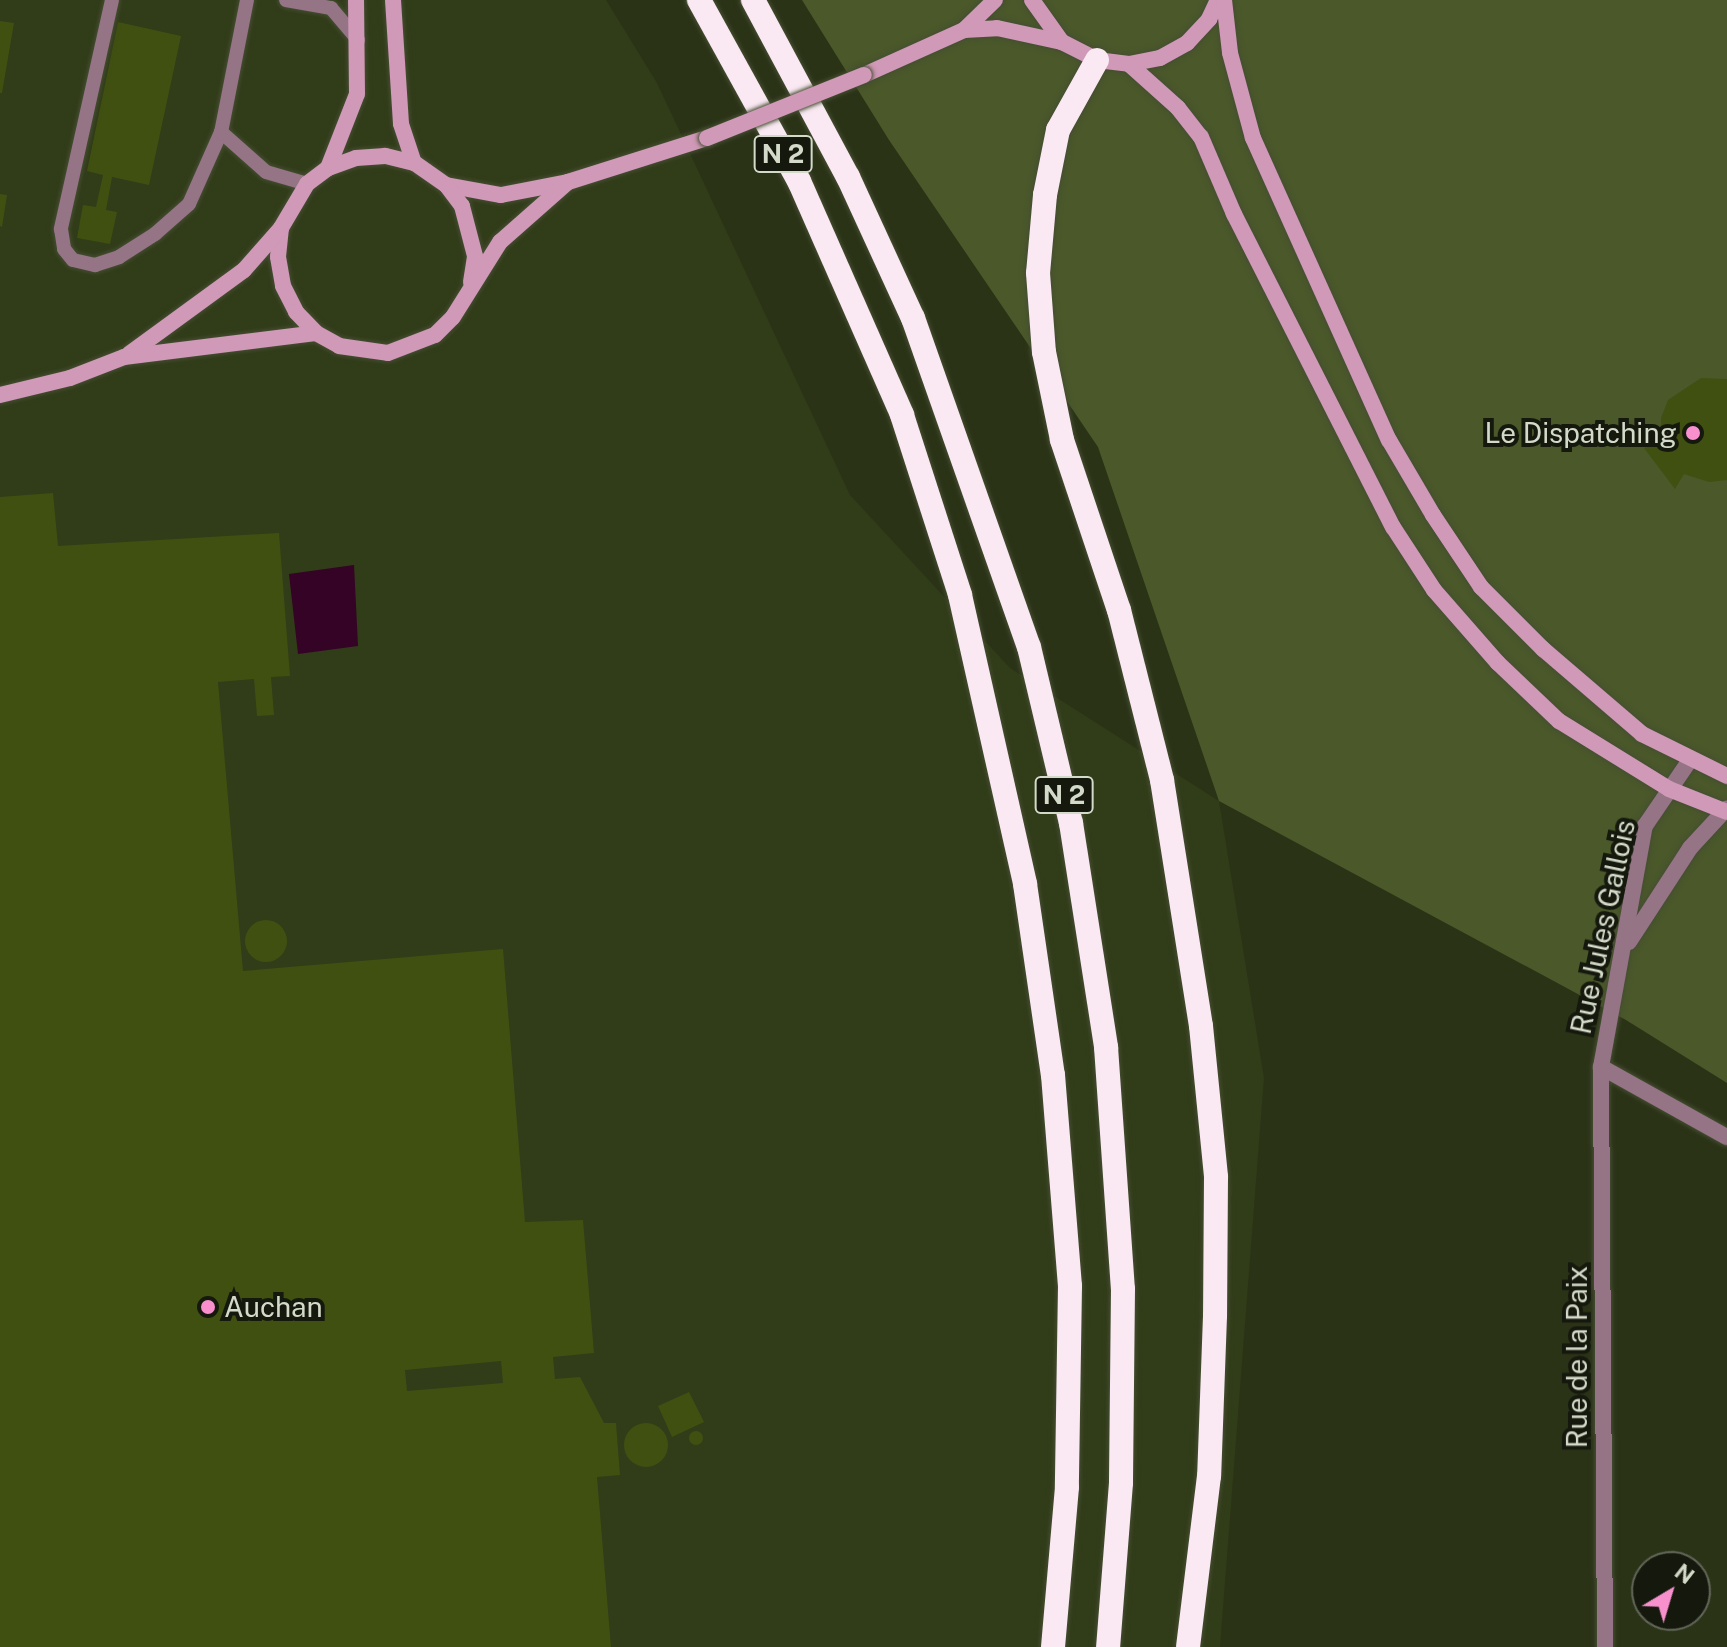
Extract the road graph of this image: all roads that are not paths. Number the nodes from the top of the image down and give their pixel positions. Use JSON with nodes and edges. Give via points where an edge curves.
{"nodes":[{"id":1,"x":112,"y":0,"type":"edge"},
{"id":2,"x":247,"y":0,"type":"edge"},
{"id":3,"x":286,"y":0,"type":"edge"},
{"id":4,"x":356,"y":0,"type":"edge"},
{"id":5,"x":393,"y":0,"type":"edge"},
{"id":6,"x":699,"y":0,"type":"edge"},
{"id":7,"x":753,"y":0,"type":"edge"},
{"id":8,"x":995,"y":0,"type":"edge"},
{"id":9,"x":1032,"y":0,"type":"edge"},
{"id":10,"x":1221,"y":0,"type":"edge"},
{"id":11,"x":964,"y":30,"type":"junction"},
{"id":12,"x":358,"y":40,"type":"junction"},
{"id":13,"x":1062,"y":42,"type":"junction"},
{"id":14,"x":1097,"y":60,"type":"junction"},
{"id":15,"x":1129,"y":64,"type":"junction"},
{"id":16,"x":221,"y":132,"type":"junction"},
{"id":17,"x":414,"y":163,"type":"junction"},
{"id":18,"x":328,"y":168,"type":"junction"},
{"id":19,"x":568,"y":182,"type":"junction"},
{"id":20,"x":307,"y":184,"type":"junction"},
{"id":21,"x":446,"y":185,"type":"junction"},
{"id":22,"x":281,"y":228,"type":"junction"},
{"id":23,"x":471,"y":282,"type":"junction"},
{"id":24,"x":316,"y":333,"type":"junction"},
{"id":25,"x":124,"y":357,"type":"junction"},
{"id":26,"x":0,"y":395,"type":"edge"},
{"id":27,"x":1690,"y":760,"type":"junction"},
{"id":28,"x":1727,"y":776,"type":"edge"},
{"id":29,"x":1669,"y":789,"type":"junction"},
{"id":30,"x":1726,"y":811,"type":"edge"},
{"id":31,"x":1626,"y":947,"type":"junction"},
{"id":32,"x":1601,"y":1067,"type":"junction"},
{"id":33,"x":1727,"y":1137,"type":"edge"},
{"id":34,"x":1053,"y":1647,"type":"edge"},
{"id":35,"x":1108,"y":1647,"type":"edge"},
{"id":36,"x":1188,"y":1647,"type":"edge"},
{"id":37,"x":1605,"y":1647,"type":"edge"}],
"edges":[{"from":1,"to":16,"type":"lane","via":[[61,229],[64,249],[73,260],[95,265],[155,234],[189,204]]},
{"from":2,"to":16,"type":"lane"},
{"from":3,"to":12,"type":"lane","via":[[331,8]]},
{"from":4,"to":12,"type":"street"},
{"from":5,"to":17,"type":"street","via":[[401,124]]},
{"from":6,"to":34,"type":"highway","number":"N 2","via":[[799,181],[902,415],[960,595],[1025,884],[1053,1075],[1070,1286],[1067,1487]]},
{"from":7,"to":35,"type":"highway","number":"N 2","via":[[848,177],[913,318],[1029,647],[1071,823],[1106,1047],[1123,1289],[1121,1483]]},
{"from":8,"to":11,"type":"street"},
{"from":9,"to":13,"type":"street"},
{"from":10,"to":15,"type":"street","via":[[1187,43],[1160,58]]},
{"from":10,"to":27,"type":"street","via":[[1253,138],[1389,440],[1433,515],[1481,587],[1543,649],[1642,734]]},
{"from":11,"to":13,"type":"street","via":[[997,28]]},
{"from":11,"to":19,"type":"street","bridge":true,"via":[[707,138]]},
{"from":12,"to":18,"type":"street","via":[[357,94]]},
{"from":13,"to":14,"type":"street"},
{"from":14,"to":15,"type":"street"},
{"from":14,"to":36,"type":"highway","via":[[1058,130],[1038,273],[1044,352],[1062,440],[1119,610],[1162,780],[1201,1026],[1216,1177],[1215,1316],[1209,1476]]},
{"from":15,"to":29,"type":"street","via":[[1201,137],[1234,214],[1393,527],[1434,590],[1498,663],[1559,721]]},
{"from":16,"to":20,"type":"lane","via":[[266,172]]},
{"from":17,"to":18,"type":"street","via":[[385,156],[356,158]]},
{"from":17,"to":21,"type":"street"},
{"from":18,"to":20,"type":"street"},
{"from":19,"to":21,"type":"street","via":[[501,195]]},
{"from":19,"to":23,"type":"street","via":[[500,242]]},
{"from":20,"to":22,"type":"street"},
{"from":21,"to":23,"type":"street","via":[[472,230]]},
{"from":22,"to":24,"type":"street","via":[[283,286],[296,312]]},
{"from":22,"to":25,"type":"street","via":[[244,270]]},
{"from":23,"to":24,"type":"street","via":[[453,317],[413,346],[363,352]]},
{"from":24,"to":25,"type":"street"},
{"from":25,"to":26,"type":"street","via":[[70,378]]},
{"from":27,"to":28,"type":"street"},
{"from":27,"to":29,"type":"street","name":"Rue Jules Gallois"},
{"from":29,"to":30,"type":"street"},
{"from":29,"to":31,"type":"street","name":"Rue Jules Gallois","via":[[1645,826]]},
{"from":30,"to":31,"type":"street","via":[[1690,848]]},
{"from":31,"to":32,"type":"street","name":"Rue Jules Gallois"},
{"from":32,"to":33,"type":"street","name":"Rue Jules Gallois"},
{"from":32,"to":37,"type":"street","name":"Rue de la Paix"}]}
